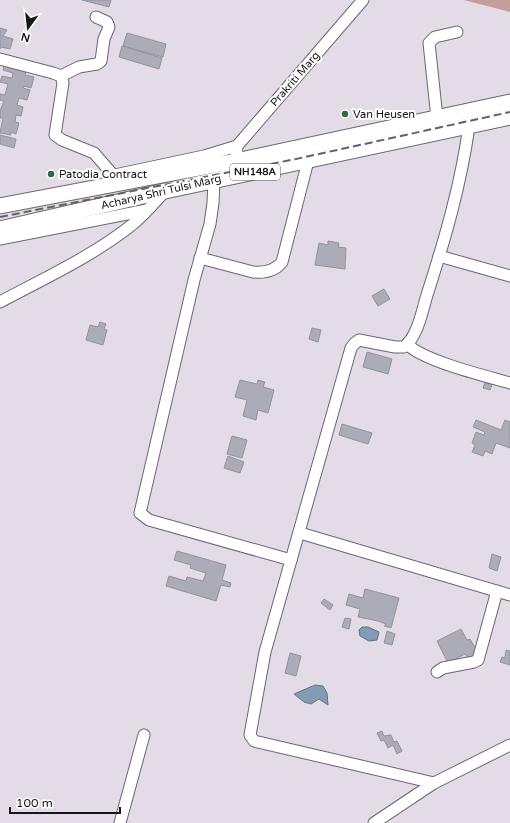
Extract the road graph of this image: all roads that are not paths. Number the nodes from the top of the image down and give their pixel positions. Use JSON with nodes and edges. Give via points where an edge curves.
{"nodes":[{"id":1,"x":363,"y":0,"type":"edge"},
{"id":2,"x":96,"y":17,"type":"dead end"},
{"id":3,"x":457,"y":32,"type":"dead end"},
{"id":4,"x":0,"y":59,"type":"edge"},
{"id":5,"x":61,"y":76,"type":"junction"},
{"id":6,"x":510,"y":102,"type":"edge"},
{"id":7,"x":437,"y":118,"type":"junction"},
{"id":8,"x":510,"y":118,"type":"edge"},
{"id":9,"x":469,"y":126,"type":"junction"},
{"id":10,"x":308,"y":160,"type":"junction"},
{"id":11,"x":238,"y":161,"type":"junction"},
{"id":12,"x":118,"y":179,"type":"junction"},
{"id":13,"x":214,"y":181,"type":"junction"},
{"id":14,"x":165,"y":191,"type":"junction"},
{"id":15,"x":0,"y":206,"type":"edge"},
{"id":16,"x":147,"y":210,"type":"junction"},
{"id":17,"x":0,"y":229,"type":"edge"},
{"id":18,"x":0,"y":239,"type":"edge"},
{"id":19,"x":440,"y":256,"type":"junction"},
{"id":20,"x":200,"y":258,"type":"junction"},
{"id":21,"x":510,"y":276,"type":"edge"},
{"id":22,"x":0,"y":302,"type":"edge"},
{"id":23,"x":407,"y":344,"type":"junction"},
{"id":24,"x":510,"y":383,"type":"edge"},
{"id":25,"x":300,"y":533,"type":"junction"},
{"id":26,"x":291,"y":560,"type":"junction"},
{"id":27,"x":497,"y":591,"type":"junction"},
{"id":28,"x":510,"y":595,"type":"edge"},
{"id":29,"x":437,"y":672,"type":"dead end"},
{"id":30,"x":144,"y":735,"type":"dead end"},
{"id":31,"x":510,"y":745,"type":"edge"},
{"id":32,"x":434,"y":783,"type":"junction"},
{"id":33,"x":120,"y":823,"type":"edge"},
{"id":34,"x":374,"y":823,"type":"edge"}],
"edges":[{"from":1,"to":11,"type":"street","name":"Prakriti Marg"},
{"from":2,"to":5,"type":"street","via":[[109,25],[101,60],[97,64],[79,67]]},
{"from":3,"to":7,"type":"street","via":[[435,37],[429,43]]},
{"from":4,"to":5,"type":"street"},
{"from":5,"to":12,"type":"street","via":[[63,83],[55,135],[94,153]]},
{"from":6,"to":7,"type":"highway","name":"Acharya Shri Tulsi Marg","number":"NH148A"},
{"from":7,"to":11,"type":"highway","name":"Acharya Shri Tulsi Marg","number":"NH148A"},
{"from":8,"to":9,"type":"highway","name":"Acharya Shri Tulsi Marg","number":"NH148A"},
{"from":9,"to":10,"type":"highway","name":"Acharya Shri Tulsi Marg","number":"NH148A"},
{"from":9,"to":19,"type":"street","via":[[462,174]]},
{"from":10,"to":11,"type":"highway","name":"Acharya Shri Tulsi Marg","number":"NH148A"},
{"from":10,"to":20,"type":"street","via":[[295,216],[279,265],[272,270],[253,272]]},
{"from":11,"to":12,"type":"highway","name":"Acharya Shri Tulsi Marg","number":"NH148A"},
{"from":11,"to":13,"type":"highway","name":"Acharya Shri Tulsi Marg","number":"NH148A"},
{"from":12,"to":15,"type":"highway","name":"Acharya Shri Tulsi Marg","number":"NH148A"},
{"from":13,"to":14,"type":"highway","name":"Acharya Shri Tulsi Marg","number":"NH148A"},
{"from":13,"to":20,"type":"street","via":[[212,216]]},
{"from":14,"to":16,"type":"street"},
{"from":14,"to":17,"type":"highway","name":"Acharya Shri Tulsi Marg","number":"NH148A"},
{"from":16,"to":18,"type":"street"},
{"from":16,"to":22,"type":"street","via":[[101,247]]},
{"from":19,"to":21,"type":"street"},
{"from":19,"to":23,"type":"street","via":[[413,335]]},
{"from":20,"to":26,"type":"street","via":[[140,513],[150,520]]},
{"from":23,"to":24,"type":"street","via":[[433,358]]},
{"from":23,"to":25,"type":"street","via":[[404,347],[395,347],[359,340],[354,344]]},
{"from":25,"to":26,"type":"street"},
{"from":25,"to":27,"type":"street"},
{"from":26,"to":32,"type":"street","via":[[265,652],[250,739]]},
{"from":27,"to":28,"type":"street"},
{"from":27,"to":29,"type":"street","via":[[478,660],[443,668]]},
{"from":30,"to":33,"type":"street"},
{"from":31,"to":32,"type":"street"},
{"from":32,"to":34,"type":"street"}]}
